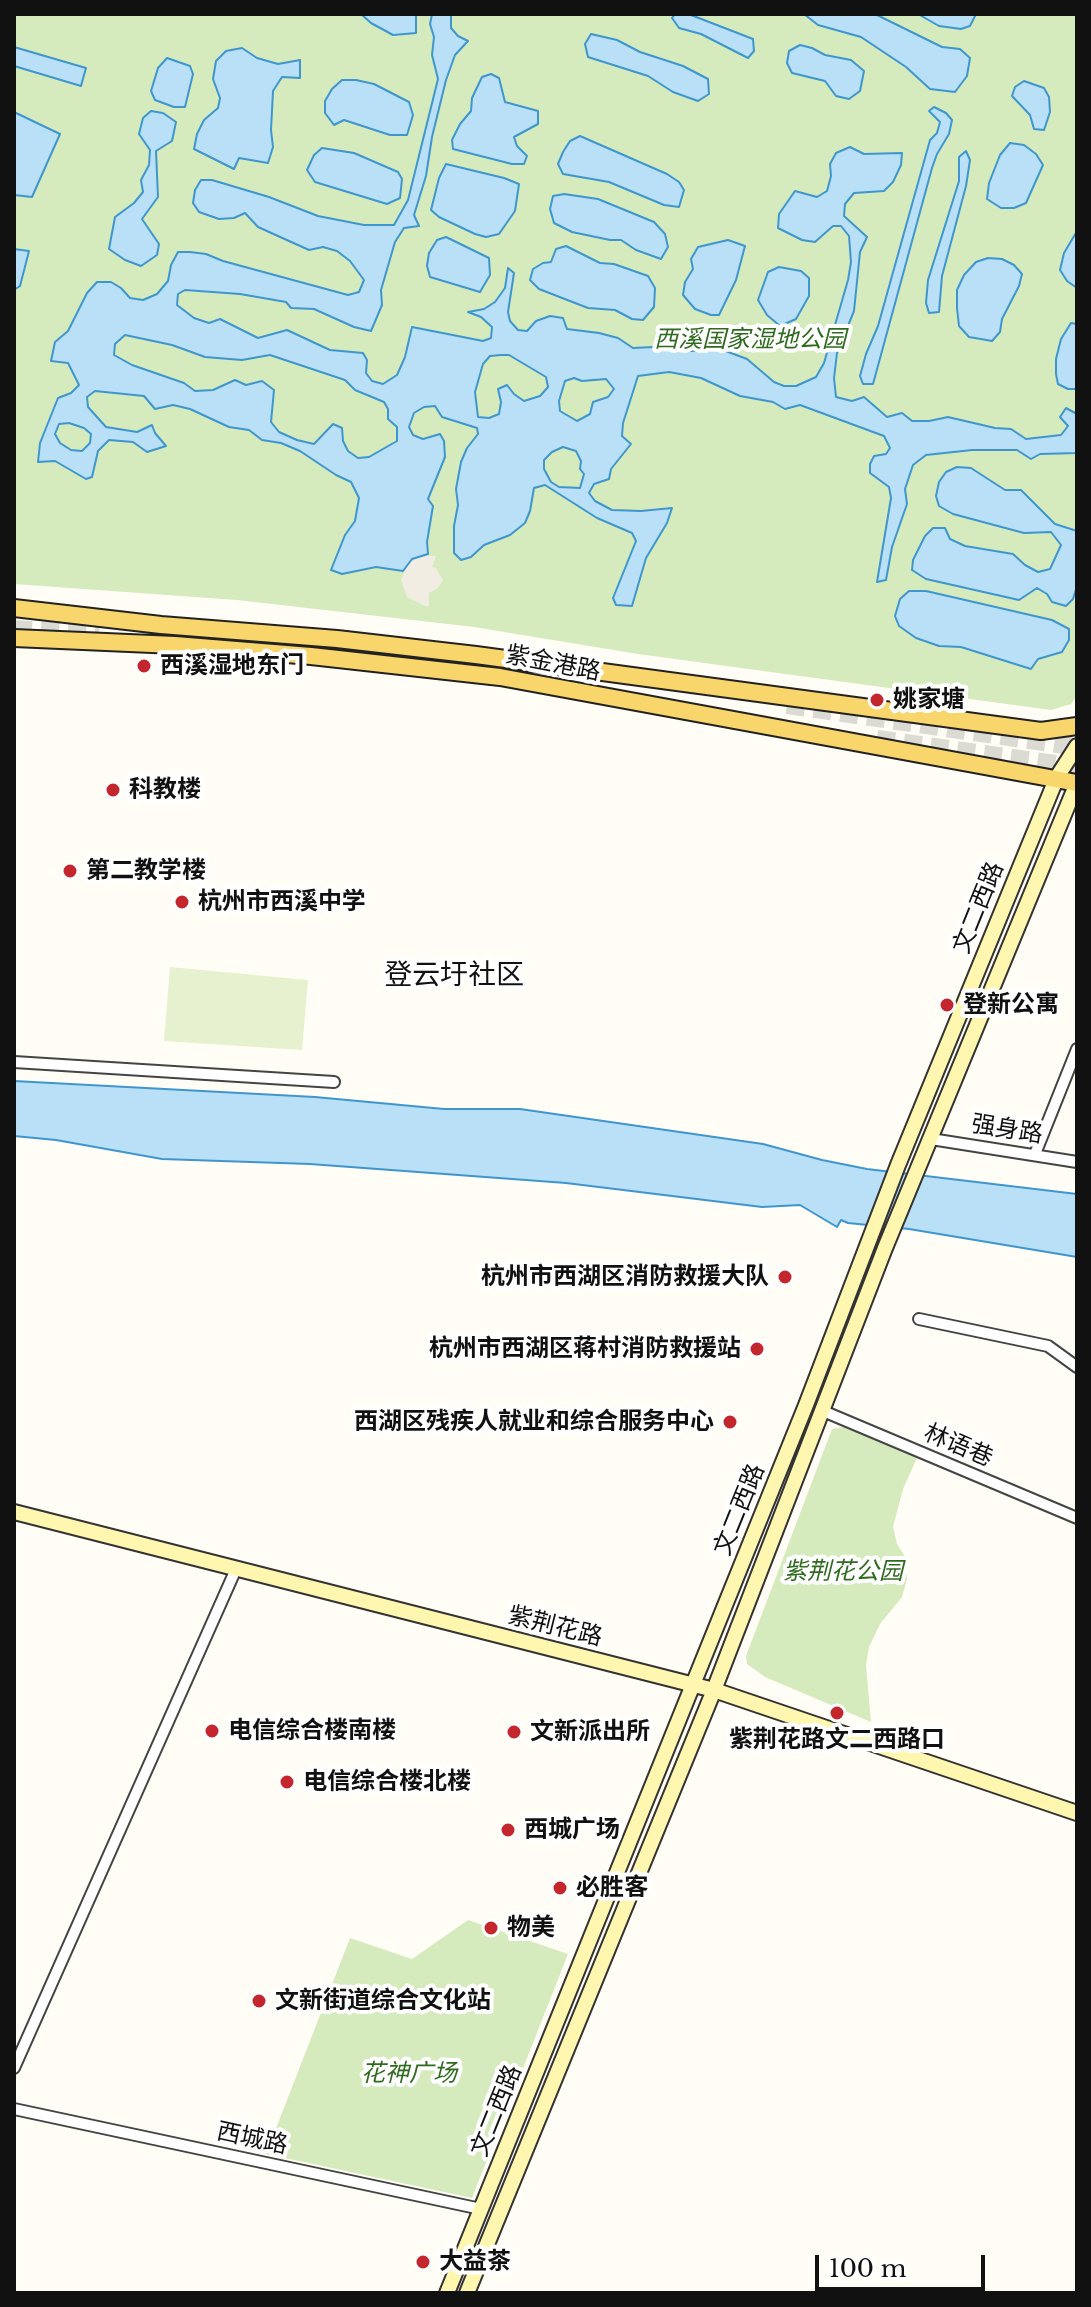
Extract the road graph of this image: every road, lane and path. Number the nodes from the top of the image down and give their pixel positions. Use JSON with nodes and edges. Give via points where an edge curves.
{"nodes":[{"id":1,"x":14,"y":608,"type":"edge"},
{"id":2,"x":14,"y":638,"type":"edge"},
{"id":3,"x":1077,"y":726,"type":"edge"},
{"id":4,"x":1077,"y":746,"type":"edge"},
{"id":5,"x":1057,"y":777,"type":"junction"},
{"id":6,"x":1077,"y":783,"type":"edge"},
{"id":7,"x":1077,"y":1049,"type":"edge"},
{"id":8,"x":14,"y":1062,"type":"edge"},
{"id":9,"x":334,"y":1082,"type":"dead end"},
{"id":10,"x":931,"y":1139,"type":"junction"},
{"id":11,"x":1035,"y":1154,"type":"junction"},
{"id":12,"x":1077,"y":1162,"type":"edge"},
{"id":13,"x":919,"y":1319,"type":"dead end"},
{"id":14,"x":1077,"y":1367,"type":"edge"},
{"id":15,"x":823,"y":1411,"type":"junction"},
{"id":16,"x":14,"y":1512,"type":"edge"},
{"id":17,"x":1077,"y":1518,"type":"edge"},
{"id":18,"x":236,"y":1569,"type":"junction"},
{"id":19,"x":694,"y":1685,"type":"junction"},
{"id":20,"x":714,"y":1690,"type":"junction"},
{"id":21,"x":1077,"y":1813,"type":"edge"},
{"id":22,"x":14,"y":2068,"type":"edge"},
{"id":23,"x":14,"y":2109,"type":"edge"},
{"id":24,"x":481,"y":2209,"type":"junction"},
{"id":25,"x":447,"y":2293,"type":"edge"},
{"id":26,"x":467,"y":2293,"type":"edge"}],
"edges":[{"from":1,"to":3,"type":"main road","name":"紫金港路","via":[[492,657],[1041,731]]},
{"from":2,"to":5,"type":"main road","name":"紫金港路","via":[[175,645],[500,677]]},
{"from":4,"to":5,"type":"main road","name":"文二西路"},
{"from":5,"to":6,"type":"main road","name":"紫金港路"},
{"from":5,"to":19,"type":"main road","name":"文二西路"},
{"from":6,"to":10,"type":"main road","name":"文二西路"},
{"from":7,"to":11,"type":"street"},
{"from":8,"to":9,"type":"street"},
{"from":10,"to":11,"type":"street","name":"强身路"},
{"from":10,"to":15,"type":"main road","name":"文二西路"},
{"from":11,"to":12,"type":"street","name":"强身路"},
{"from":13,"to":14,"type":"street","via":[[1048,1346]]},
{"from":15,"to":17,"type":"street","name":"林语巷"},
{"from":15,"to":20,"type":"main road","name":"文二西路"},
{"from":16,"to":18,"type":"main road","name":"紫荆花路"},
{"from":18,"to":19,"type":"main road","name":"紫荆花路"},
{"from":18,"to":22,"type":"street"},
{"from":19,"to":20,"type":"main road","name":"紫荆花路"},
{"from":19,"to":24,"type":"main road","name":"文二西路"},
{"from":20,"to":21,"type":"main road","name":"紫荆花路"},
{"from":20,"to":26,"type":"main road","name":"文二西路"},
{"from":23,"to":24,"type":"street","name":"西城路"},
{"from":24,"to":25,"type":"main road","name":"文二西路"}]}
